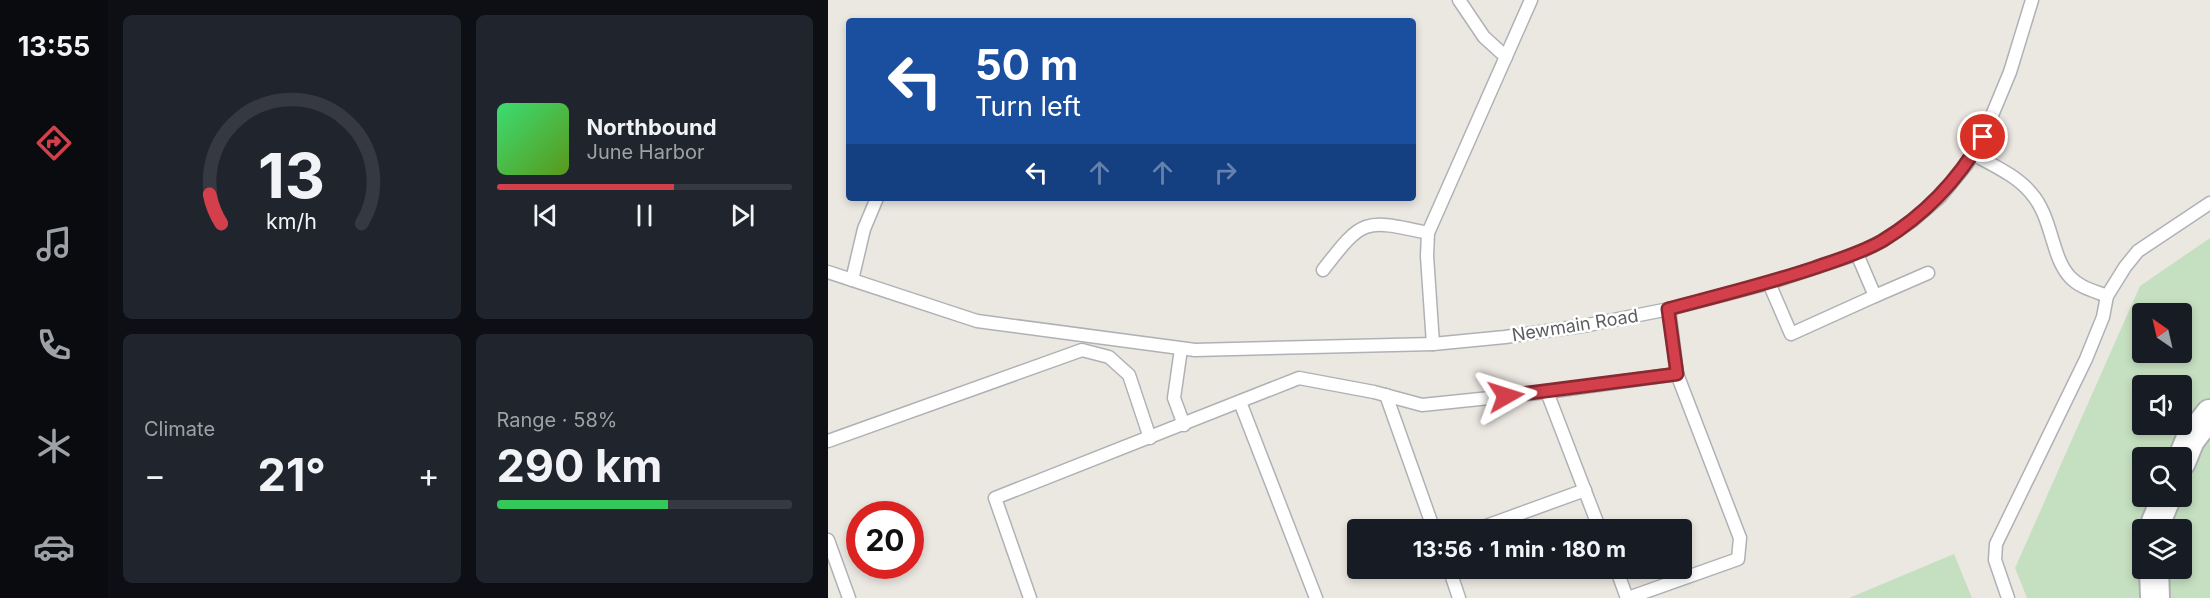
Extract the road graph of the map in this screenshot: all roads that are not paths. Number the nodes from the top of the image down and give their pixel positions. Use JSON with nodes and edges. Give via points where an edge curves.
{"nodes":[{"id":1,"x":1458,"y":0,"type":"edge"},
{"id":2,"x":1531,"y":0,"type":"edge"},
{"id":3,"x":2032,"y":0,"type":"edge"},
{"id":4,"x":1506,"y":57,"type":"junction"},
{"id":5,"x":1973,"y":154,"type":"junction"},
{"id":6,"x":876,"y":201,"type":"edge"},
{"id":7,"x":2210,"y":203,"type":"edge"},
{"id":8,"x":1428,"y":233,"type":"junction"},
{"id":9,"x":1857,"y":254,"type":"junction"},
{"id":10,"x":1323,"y":270,"type":"dead end"},
{"id":11,"x":828,"y":272,"type":"edge"},
{"id":12,"x":1928,"y":273,"type":"dead end"},
{"id":13,"x":852,"y":280,"type":"junction"},
{"id":14,"x":1769,"y":283,"type":"junction"},
{"id":15,"x":1875,"y":296,"type":"junction"},
{"id":16,"x":2108,"y":296,"type":"junction"},
{"id":17,"x":1668,"y":309,"type":"junction"},
{"id":18,"x":1432,"y":344,"type":"junction"},
{"id":19,"x":1181,"y":349,"type":"junction"},
{"id":20,"x":1677,"y":374,"type":"junction"},
{"id":21,"x":1547,"y":392,"type":"junction"},
{"id":22,"x":1386,"y":395,"type":"junction"},
{"id":23,"x":1240,"y":402,"type":"junction"},
{"id":24,"x":2210,"y":414,"type":"edge"},
{"id":25,"x":1184,"y":424,"type":"junction"},
{"id":26,"x":1150,"y":438,"type":"junction"},
{"id":27,"x":828,"y":441,"type":"edge"},
{"id":28,"x":2187,"y":447,"type":"edge"},
{"id":29,"x":1585,"y":490,"type":"junction"},
{"id":30,"x":1430,"y":519,"type":"edge"},
{"id":31,"x":1505,"y":519,"type":"edge"},
{"id":32,"x":1596,"y":519,"type":"edge"},
{"id":33,"x":828,"y":540,"type":"edge"},
{"id":34,"x":1453,"y":579,"type":"edge"},
{"id":35,"x":1620,"y":579,"type":"edge"},
{"id":36,"x":2154,"y":579,"type":"edge"},
{"id":37,"x":849,"y":598,"type":"edge"},
{"id":38,"x":1030,"y":598,"type":"edge"},
{"id":39,"x":1316,"y":598,"type":"edge"},
{"id":40,"x":1460,"y":598,"type":"edge"},
{"id":41,"x":1627,"y":598,"type":"edge"},
{"id":42,"x":2008,"y":598,"type":"edge"},
{"id":43,"x":2155,"y":598,"type":"edge"}],
"edges":[{"from":1,"to":4,"type":"lane","via":[[1484,37]]},
{"from":2,"to":4,"type":"lane"},
{"from":3,"to":5,"type":"lane","name":"Newmain Road","via":[[1997,107]]},
{"from":4,"to":8,"type":"lane"},
{"from":5,"to":9,"type":"lane","name":"Newmain Road","via":[[1940,196],[1882,241]]},
{"from":5,"to":16,"type":"lane","via":[[2031,192],[2043,210],[2059,260],[2069,277]]},
{"from":6,"to":13,"type":"lane"},
{"from":7,"to":16,"type":"lane","via":[[2138,251]]},
{"from":8,"to":10,"type":"lane","via":[[1376,224],[1362,227],[1347,238]]},
{"from":8,"to":18,"type":"lane"},
{"from":9,"to":14,"type":"lane","name":"Newmain Road"},
{"from":9,"to":15,"type":"lane"},
{"from":11,"to":13,"type":"lane","name":"Newmain Road"},
{"from":12,"to":15,"type":"lane"},
{"from":13,"to":19,"type":"lane","name":"Newmain Road","via":[[976,321]]},
{"from":14,"to":15,"type":"lane","via":[[1791,334]]},
{"from":14,"to":17,"type":"lane","name":"Newmain Road"},
{"from":16,"to":42,"type":"lane","via":[[2086,359],[1996,544],[1995,560]]},
{"from":17,"to":18,"type":"lane","name":"Newmain Road","via":[[1588,325]]},
{"from":17,"to":20,"type":"lane"},
{"from":18,"to":19,"type":"lane","name":"Newmain Road"},
{"from":19,"to":25,"type":"lane","via":[[1174,398]]},
{"from":20,"to":21,"type":"lane"},
{"from":20,"to":41,"type":"lane","via":[[1740,538],[1738,559]]},
{"from":21,"to":22,"type":"lane","via":[[1422,405]]},
{"from":21,"to":29,"type":"lane"},
{"from":22,"to":23,"type":"lane","via":[[1299,378]]},
{"from":22,"to":30,"type":"lane"},
{"from":23,"to":25,"type":"lane"},
{"from":23,"to":39,"type":"lane"},
{"from":24,"to":28,"type":"street"},
{"from":25,"to":26,"type":"lane"},
{"from":26,"to":27,"type":"lane","via":[[1129,375],[1109,357],[1082,350]]},
{"from":26,"to":38,"type":"lane","via":[[995,498]]},
{"from":29,"to":31,"type":"lane"},
{"from":29,"to":32,"type":"lane"},
{"from":33,"to":37,"type":"lane"},
{"from":34,"to":40,"type":"lane"},
{"from":35,"to":41,"type":"lane"},
{"from":36,"to":43,"type":"street"}]}
